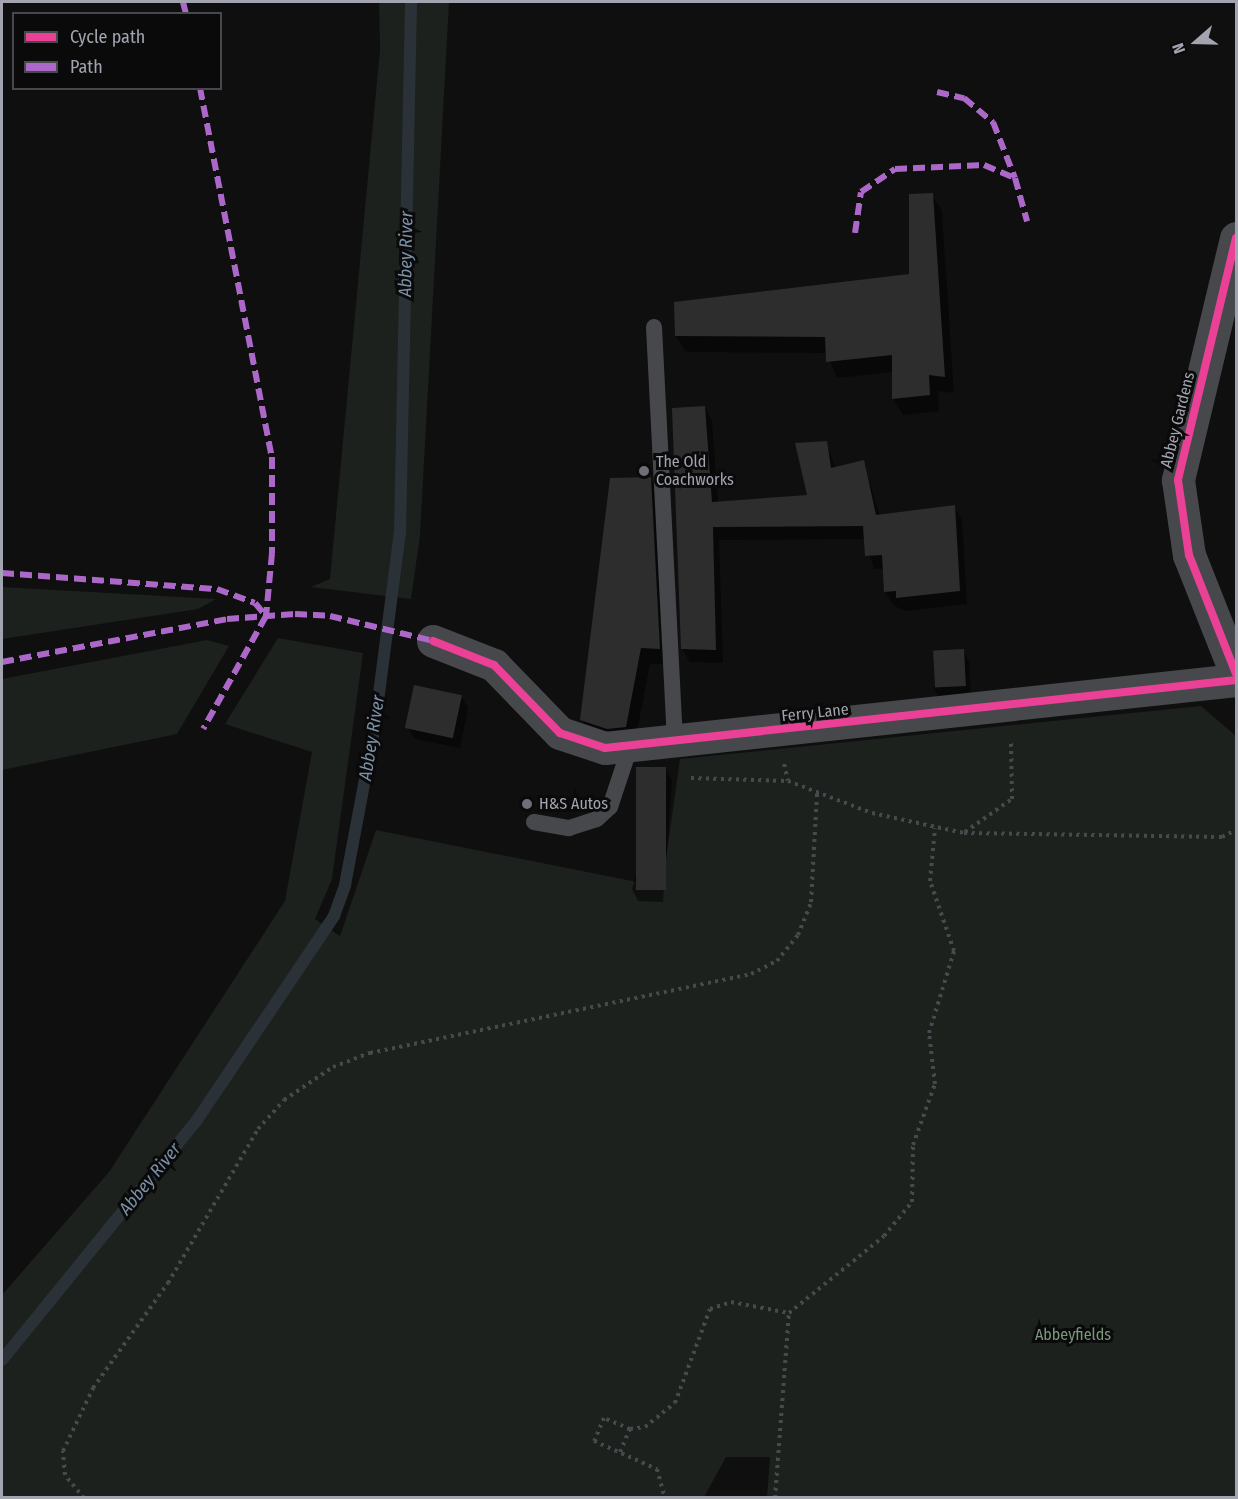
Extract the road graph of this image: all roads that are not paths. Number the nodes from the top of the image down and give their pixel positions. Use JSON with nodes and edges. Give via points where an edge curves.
{"nodes":[{"id":1,"x":1236,"y":238,"type":"edge"},
{"id":2,"x":654,"y":327,"type":"dead end"},
{"id":3,"x":433,"y":641,"type":"dead end"},
{"id":4,"x":1236,"y":674,"type":"edge"},
{"id":5,"x":1236,"y":680,"type":"edge"},
{"id":6,"x":675,"y":742,"type":"junction"},
{"id":7,"x":630,"y":747,"type":"junction"},
{"id":8,"x":534,"y":822,"type":"dead end"}],
"edges":[{"from":1,"to":4,"type":"street","name":"Abbey Gardens","via":[[1178,480],[1189,555]]},
{"from":2,"to":6,"type":"lane"},
{"from":3,"to":7,"type":"street","name":"Ferry Lane","via":[[484,660],[512,678],[560,733],[605,748]]},
{"from":5,"to":6,"type":"street","name":"Ferry Lane"},
{"from":6,"to":7,"type":"street","name":"Ferry Lane"},
{"from":7,"to":8,"type":"lane","via":[[610,807],[597,819],[569,828]]}]}
